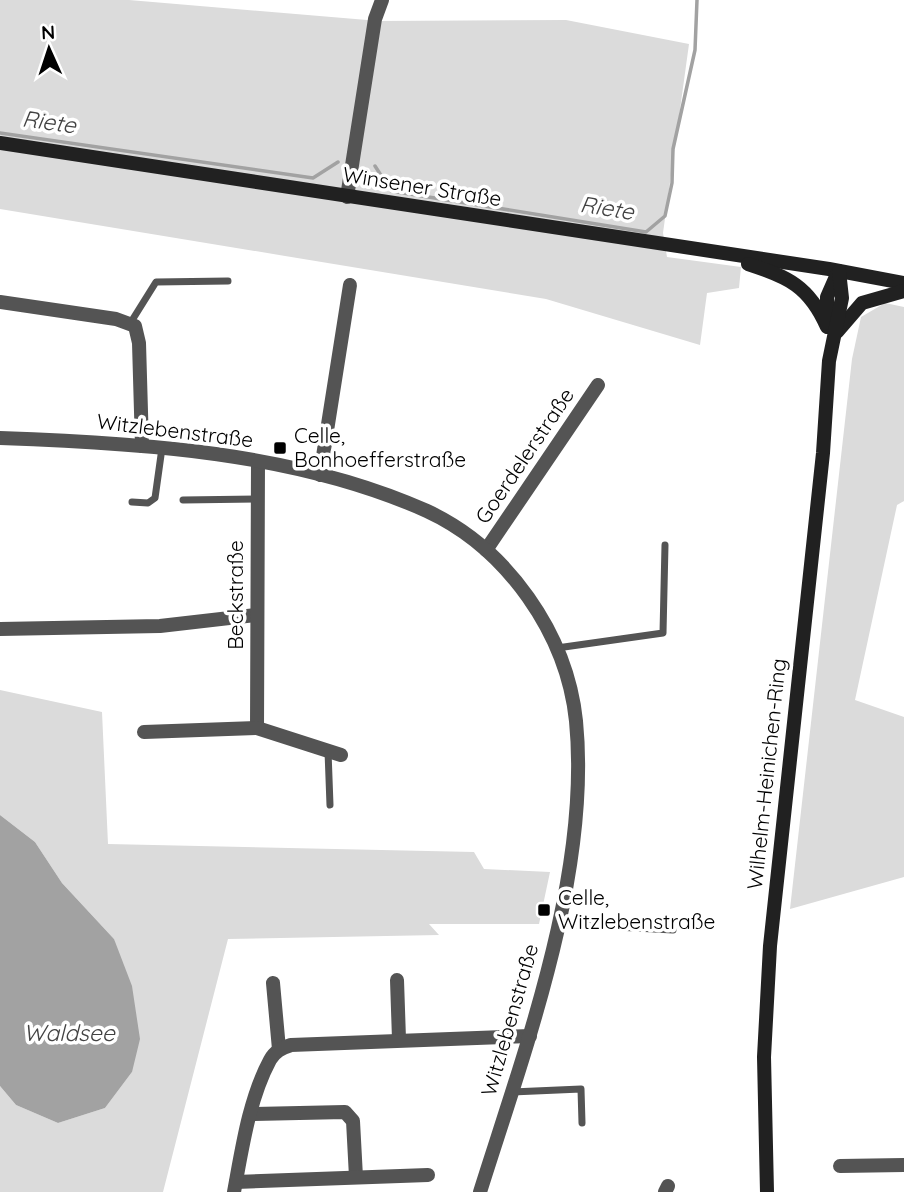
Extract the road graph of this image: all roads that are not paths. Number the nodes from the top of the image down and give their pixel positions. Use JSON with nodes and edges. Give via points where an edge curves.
{"nodes":[{"id":1,"x":382,"y":0,"type":"edge"},
{"id":2,"x":0,"y":143,"type":"edge"},
{"id":3,"x":347,"y":197,"type":"junction"},
{"id":4,"x":713,"y":252,"type":"junction"},
{"id":5,"x":839,"y":271,"type":"junction"},
{"id":6,"x":228,"y":281,"type":"dead end"},
{"id":7,"x":904,"y":284,"type":"edge"},
{"id":8,"x":350,"y":285,"type":"dead end"},
{"id":9,"x":904,"y":291,"type":"edge"},
{"id":10,"x":0,"y":305,"type":"edge"},
{"id":11,"x":131,"y":322,"type":"junction"},
{"id":12,"x":831,"y":331,"type":"junction"},
{"id":13,"x":598,"y":384,"type":"dead end"},
{"id":14,"x":0,"y":438,"type":"edge"},
{"id":15,"x":142,"y":446,"type":"junction"},
{"id":16,"x":162,"y":448,"type":"junction"},
{"id":17,"x":258,"y":462,"type":"junction"},
{"id":18,"x":320,"y":475,"type":"junction"},
{"id":19,"x":256,"y":499,"type":"junction"},
{"id":20,"x":183,"y":500,"type":"dead end"},
{"id":21,"x":132,"y":502,"type":"dead end"},
{"id":22,"x":665,"y":545,"type":"dead end"},
{"id":23,"x":486,"y":550,"type":"junction"},
{"id":24,"x":256,"y":615,"type":"junction"},
{"id":25,"x":0,"y":629,"type":"edge"},
{"id":26,"x":557,"y":649,"type":"junction"},
{"id":27,"x":257,"y":729,"type":"junction"},
{"id":28,"x":144,"y":732,"type":"dead end"},
{"id":29,"x":334,"y":752,"type":"joint"},
{"id":30,"x":330,"y":805,"type":"dead end"},
{"id":31,"x":559,"y":924,"type":"junction"},
{"id":32,"x":673,"y":930,"type":"dead end"},
{"id":33,"x":397,"y":980,"type":"dead end"},
{"id":34,"x":273,"y":983,"type":"dead end"},
{"id":35,"x":530,"y":1036,"type":"junction"},
{"id":36,"x":399,"y":1039,"type":"junction"},
{"id":37,"x":279,"y":1049,"type":"junction"},
{"id":38,"x":512,"y":1092,"type":"junction"},
{"id":39,"x":251,"y":1114,"type":"junction"},
{"id":40,"x":582,"y":1123,"type":"dead end"},
{"id":41,"x":904,"y":1165,"type":"edge"},
{"id":42,"x":840,"y":1166,"type":"dead end"},
{"id":43,"x":428,"y":1175,"type":"dead end"},
{"id":44,"x":356,"y":1177,"type":"junction"},
{"id":45,"x":235,"y":1187,"type":"edge"},
{"id":46,"x":480,"y":1192,"type":"edge"},
{"id":47,"x":768,"y":1192,"type":"edge"}],
"edges":[{"from":1,"to":3,"type":"street","via":[[375,19]]},
{"from":2,"to":3,"type":"main road","name":"Winsener Straße"},
{"from":3,"to":4,"type":"main road","name":"Winsener Straße"},
{"from":4,"to":5,"type":"main road","name":"Winsener Straße"},
{"from":4,"to":12,"type":"main road","via":[[794,282],[807,293]]},
{"from":5,"to":7,"type":"main road","name":"Winsener Straße"},
{"from":5,"to":12,"type":"main road","name":"Wilhelm-Heinichen-Ring","via":[[842,298]]},
{"from":6,"to":11,"type":"lane","via":[[156,282]]},
{"from":8,"to":18,"type":"street"},
{"from":9,"to":12,"type":"main road","via":[[862,303]]},
{"from":10,"to":11,"type":"street"},
{"from":11,"to":15,"type":"street","via":[[139,343]]},
{"from":12,"to":47,"type":"main road","name":"Wilhelm-Heinichen-Ring","via":[[824,453],[770,946],[764,1057]]},
{"from":13,"to":23,"type":"street","name":"Goerdelerstraße"},
{"from":14,"to":15,"type":"street","name":"Witzlebenstraße"},
{"from":15,"to":16,"type":"street","name":"Witzlebenstraße"},
{"from":16,"to":17,"type":"street","name":"Witzlebenstraße"},
{"from":16,"to":21,"type":"lane","via":[[155,498],[149,503]]},
{"from":17,"to":18,"type":"street","name":"Witzlebenstraße"},
{"from":17,"to":19,"type":"street","name":"Beckstraße"},
{"from":18,"to":23,"type":"street","name":"Witzlebenstraße","via":[[428,512]]},
{"from":19,"to":20,"type":"lane"},
{"from":19,"to":24,"type":"street","name":"Beckstraße"},
{"from":22,"to":26,"type":"lane","via":[[663,633]]},
{"from":23,"to":26,"type":"street","name":"Witzlebenstraße","via":[[523,591]]},
{"from":24,"to":25,"type":"street","via":[[160,626]]},
{"from":24,"to":27,"type":"street","name":"Beckstraße"},
{"from":26,"to":31,"type":"street","name":"Witzlebenstraße","via":[[576,721],[574,829]]},
{"from":27,"to":28,"type":"street"},
{"from":27,"to":29,"type":"street"},
{"from":29,"to":30,"type":"lane"},
{"from":31,"to":32,"type":"lane"},
{"from":31,"to":35,"type":"street","name":"Witzlebenstraße"},
{"from":33,"to":36,"type":"street"},
{"from":34,"to":37,"type":"street"},
{"from":35,"to":36,"type":"street"},
{"from":35,"to":38,"type":"street","name":"Witzlebenstraße"},
{"from":36,"to":37,"type":"street"},
{"from":37,"to":39,"type":"street","via":[[270,1059]]},
{"from":38,"to":40,"type":"lane","via":[[581,1088]]},
{"from":38,"to":46,"type":"street","name":"Witzlebenstraße"},
{"from":39,"to":44,"type":"street","via":[[345,1112],[354,1121]]},
{"from":39,"to":45,"type":"street"},
{"from":41,"to":42,"type":"street"},
{"from":43,"to":44,"type":"street"},
{"from":44,"to":45,"type":"street"}]}
